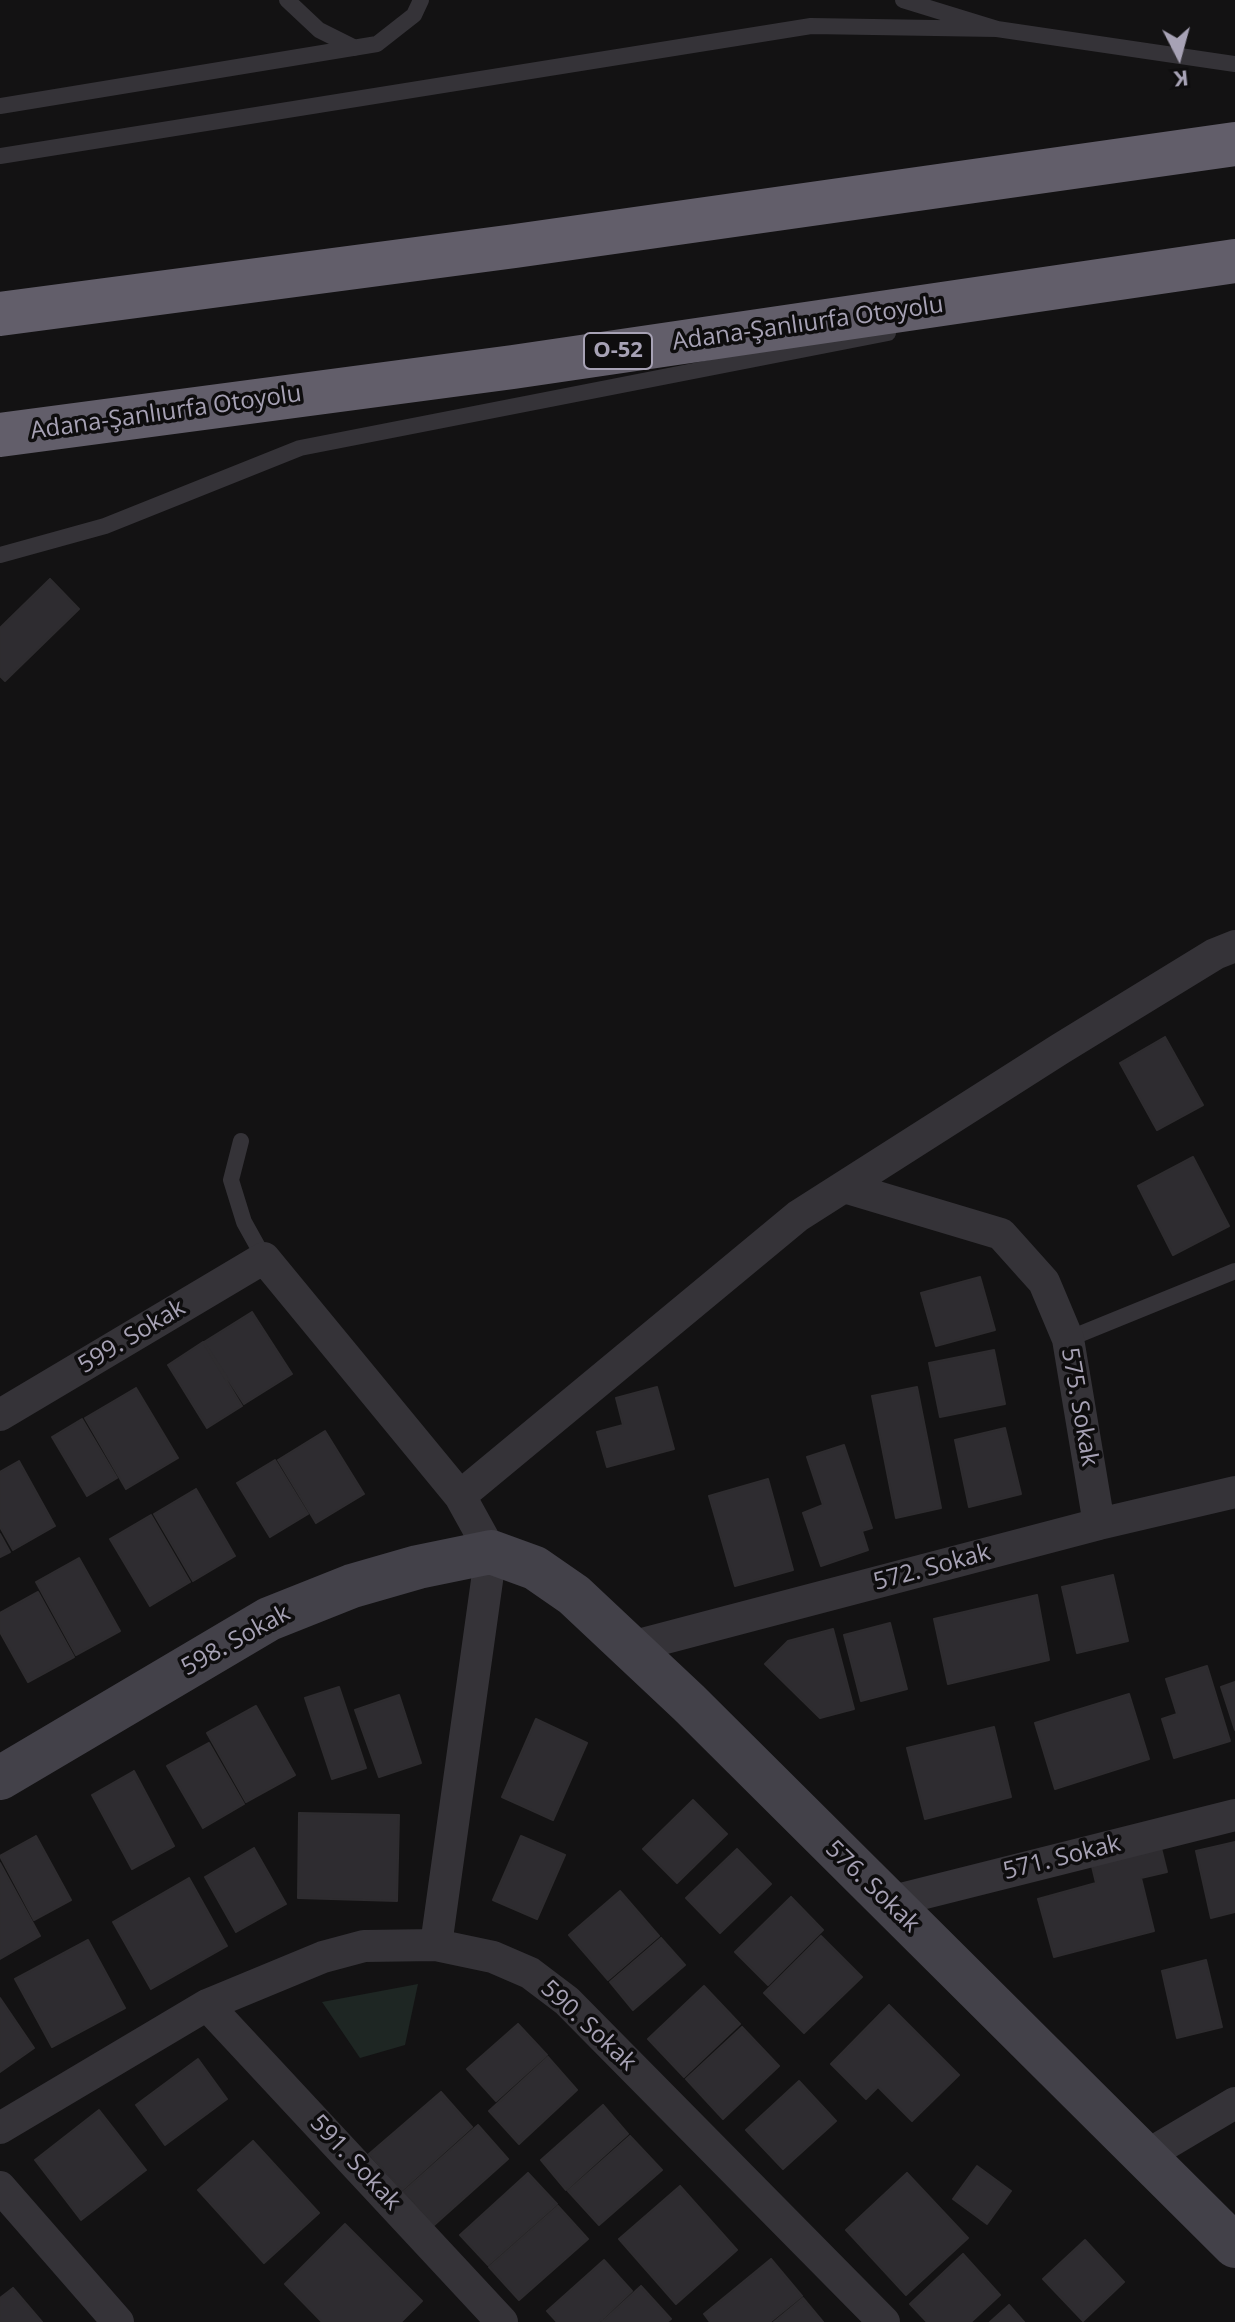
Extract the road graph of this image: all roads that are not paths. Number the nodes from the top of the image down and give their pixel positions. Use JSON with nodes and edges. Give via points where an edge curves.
{"nodes":[{"id":1,"x":287,"y":0,"type":"edge"},
{"id":2,"x":421,"y":0,"type":"edge"},
{"id":3,"x":903,"y":0,"type":"edge"},
{"id":4,"x":997,"y":29,"type":"junction"},
{"id":5,"x":355,"y":48,"type":"junction"},
{"id":6,"x":1235,"y":64,"type":"edge"},
{"id":7,"x":0,"y":106,"type":"edge"},
{"id":8,"x":1235,"y":144,"type":"edge"},
{"id":9,"x":0,"y":156,"type":"edge"},
{"id":10,"x":1235,"y":264,"type":"edge"},
{"id":11,"x":0,"y":314,"type":"edge"},
{"id":12,"x":970,"y":317,"type":"dead end"},
{"id":13,"x":908,"y":329,"type":"dead end"},
{"id":14,"x":0,"y":435,"type":"edge"},
{"id":15,"x":0,"y":555,"type":"edge"},
{"id":16,"x":1235,"y":946,"type":"edge"},
{"id":17,"x":241,"y":1141,"type":"dead end"},
{"id":18,"x":844,"y":1187,"type":"junction"},
{"id":19,"x":264,"y":1258,"type":"junction"},
{"id":20,"x":1235,"y":1271,"type":"edge"},
{"id":21,"x":1068,"y":1339,"type":"junction"},
{"id":22,"x":0,"y":1415,"type":"edge"},
{"id":23,"x":1235,"y":1492,"type":"edge"},
{"id":24,"x":460,"y":1496,"type":"junction"},
{"id":25,"x":1099,"y":1524,"type":"junction"},
{"id":26,"x":491,"y":1552,"type":"junction"},
{"id":27,"x":631,"y":1647,"type":"junction"},
{"id":28,"x":0,"y":1778,"type":"edge"},
{"id":29,"x":1235,"y":1815,"type":"edge"},
{"id":30,"x":889,"y":1902,"type":"junction"},
{"id":31,"x":436,"y":1945,"type":"junction"},
{"id":32,"x":207,"y":2005,"type":"junction"},
{"id":33,"x":1235,"y":2103,"type":"edge"},
{"id":34,"x":0,"y":2128,"type":"edge"},
{"id":35,"x":1144,"y":2157,"type":"junction"},
{"id":36,"x":0,"y":2187,"type":"edge"},
{"id":37,"x":1235,"y":2246,"type":"edge"},
{"id":38,"x":118,"y":2322,"type":"edge"},
{"id":39,"x":502,"y":2322,"type":"edge"},
{"id":40,"x":884,"y":2322,"type":"edge"}],
"edges":[{"from":1,"to":5,"type":"lane","via":[[319,30]]},
{"from":2,"to":5,"type":"lane","via":[[414,15],[377,44]]},
{"from":3,"to":4,"type":"lane"},
{"from":4,"to":6,"type":"lane"},
{"from":4,"to":9,"type":"lane","via":[[811,26]]},
{"from":5,"to":7,"type":"lane"},
{"from":8,"to":11,"type":"highway"},
{"from":10,"to":12,"type":"lane"},
{"from":10,"to":14,"type":"highway","name":"Adana-Şanlıurfa Otoyolu","number":"O-52"},
{"from":13,"to":15,"type":"lane","via":[[300,448],[105,526]]},
{"from":16,"to":18,"type":"street","via":[[1072,1041]]},
{"from":17,"to":19,"type":"lane","via":[[231,1180],[244,1222]]},
{"from":18,"to":21,"type":"street","name":"575. Sokak","via":[[1001,1234],[1044,1282]]},
{"from":18,"to":24,"type":"street","via":[[798,1216]]},
{"from":19,"to":22,"type":"street","name":"599. Sokak"},
{"from":19,"to":24,"type":"street"},
{"from":20,"to":21,"type":"lane"},
{"from":21,"to":25,"type":"street","name":"575. Sokak"},
{"from":23,"to":25,"type":"street","name":"572. Sokak"},
{"from":24,"to":26,"type":"street"},
{"from":25,"to":27,"type":"street","name":"572. Sokak"},
{"from":26,"to":27,"type":"street","name":"576. Sokak","via":[[535,1568]]},
{"from":26,"to":28,"type":"street","name":"598. Sokak","via":[[352,1586],[269,1619]]},
{"from":26,"to":31,"type":"street"},
{"from":27,"to":30,"type":"street","name":"576. Sokak"},
{"from":29,"to":30,"type":"street","name":"571. Sokak"},
{"from":30,"to":35,"type":"street","name":"576. Sokak"},
{"from":31,"to":32,"type":"street","name":"590. Sokak","via":[[364,1946],[323,1957]]},
{"from":31,"to":40,"type":"street","name":"590. Sokak","via":[[493,1957],[530,1973],[567,2001]]},
{"from":32,"to":34,"type":"street","name":"590. Sokak"},
{"from":32,"to":39,"type":"street","name":"591. Sokak"},
{"from":33,"to":35,"type":"street"},
{"from":35,"to":37,"type":"street","name":"576. Sokak"},
{"from":36,"to":38,"type":"street"}]}
